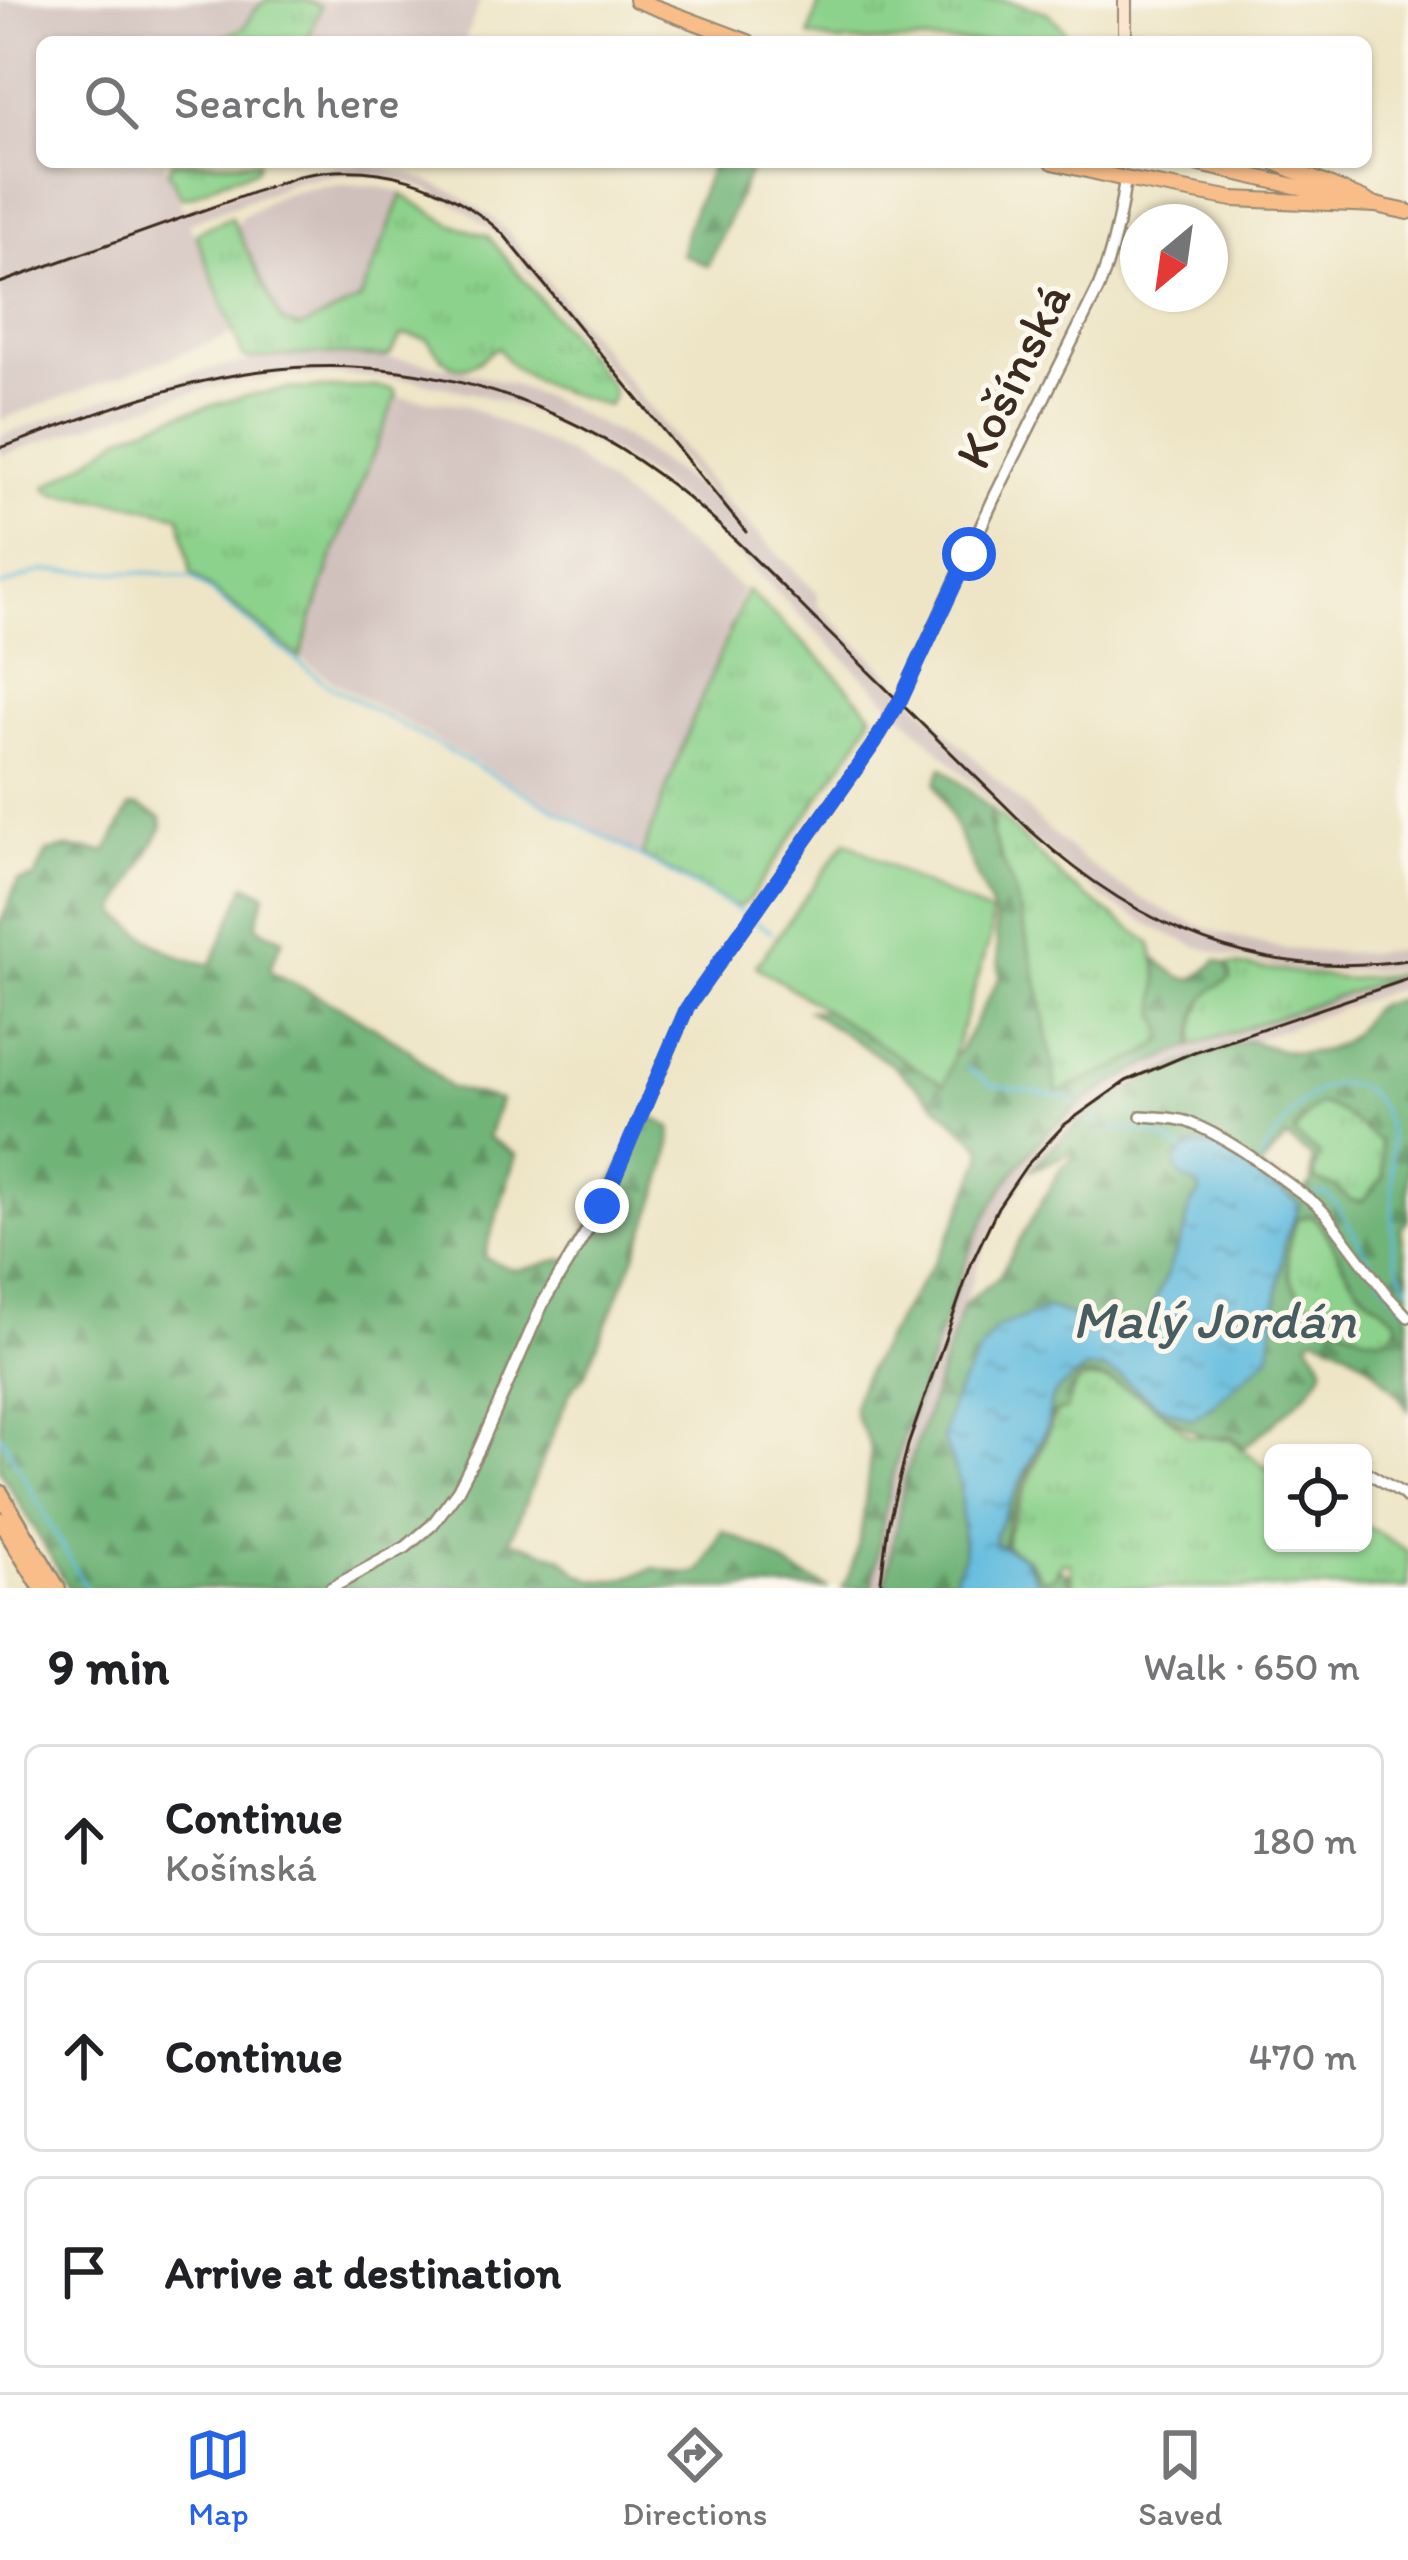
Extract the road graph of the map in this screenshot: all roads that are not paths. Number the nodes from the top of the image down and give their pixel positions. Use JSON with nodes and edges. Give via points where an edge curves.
{"nodes":[{"id":1,"x":636,"y":0,"type":"edge"},
{"id":2,"x":1125,"y":0,"type":"edge"},
{"id":3,"x":732,"y":36,"type":"edge"},
{"id":4,"x":1125,"y":36,"type":"edge"},
{"id":5,"x":1078,"y":168,"type":"edge"},
{"id":6,"x":1125,"y":168,"type":"edge"},
{"id":7,"x":1216,"y":168,"type":"edge"},
{"id":8,"x":1288,"y":168,"type":"edge"},
{"id":9,"x":1125,"y":179,"type":"junction"},
{"id":10,"x":1377,"y":206,"type":"junction"},
{"id":11,"x":1408,"y":212,"type":"edge"},
{"id":12,"x":1142,"y":1116,"type":"dead end"},
{"id":13,"x":1408,"y":1317,"type":"edge"},
{"id":14,"x":1372,"y":1475,"type":"edge"},
{"id":15,"x":0,"y":1492,"type":"edge"},
{"id":16,"x":1408,"y":1499,"type":"edge"},
{"id":17,"x":0,"y":1520,"type":"edge"},
{"id":18,"x":41,"y":1588,"type":"edge"},
{"id":19,"x":57,"y":1588,"type":"edge"},
{"id":20,"x":332,"y":1588,"type":"edge"}],
"edges":[{"from":1,"to":3,"type":"main road"},
{"from":2,"to":4,"type":"main road"},
{"from":5,"to":9,"type":"main road"},
{"from":6,"to":9,"type":"main road","name":"Košínská"},
{"from":7,"to":10,"type":"main road"},
{"from":8,"to":10,"type":"main road"},
{"from":9,"to":10,"type":"main road","via":[[1233,199]]},
{"from":9,"to":20,"type":"street","name":"Košínská","via":[[1098,289],[902,697],[687,1008],[602,1206],[543,1303],[458,1490],[406,1547]]},
{"from":10,"to":11,"type":"main road"},
{"from":12,"to":13,"type":"street","via":[[1185,1120],[1235,1146],[1326,1214]]},
{"from":14,"to":16,"type":"street"},
{"from":15,"to":19,"type":"highway"},
{"from":17,"to":18,"type":"highway"}]}
